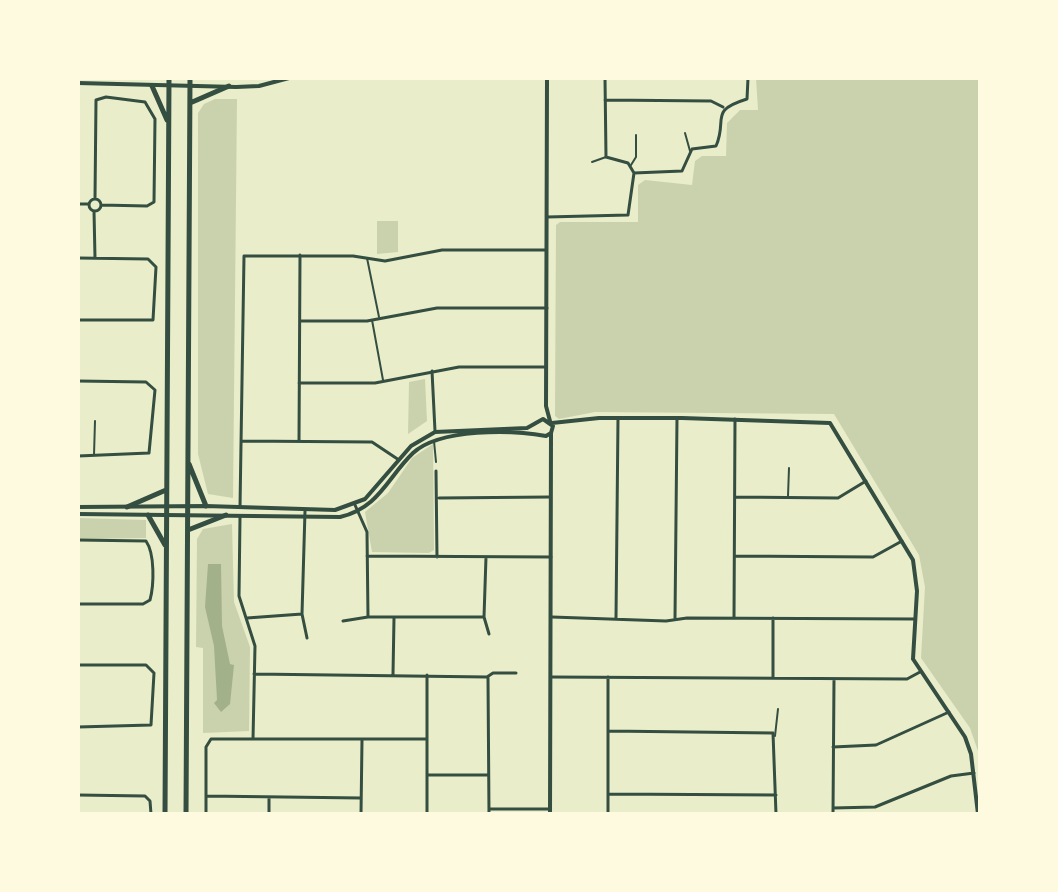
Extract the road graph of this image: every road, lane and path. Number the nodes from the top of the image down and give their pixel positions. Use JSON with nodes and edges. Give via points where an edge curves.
{"nodes":[{"id":1,"x":169,"y":78,"type":"edge"},
{"id":2,"x":190,"y":78,"type":"edge"},
{"id":3,"x":227,"y":78,"type":"edge"},
{"id":4,"x":258,"y":78,"type":"edge"},
{"id":5,"x":289,"y":78,"type":"edge"},
{"id":6,"x":547,"y":78,"type":"edge"},
{"id":7,"x":605,"y":78,"type":"edge"},
{"id":8,"x":748,"y":78,"type":"edge"},
{"id":9,"x":78,"y":83,"type":"edge"},
{"id":10,"x":152,"y":86,"type":"junction"},
{"id":11,"x":169,"y":86,"type":"junction"},
{"id":12,"x":190,"y":86,"type":"junction"},
{"id":13,"x":229,"y":86,"type":"junction"},
{"id":14,"x":605,"y":100,"type":"junction"},
{"id":15,"x":190,"y":103,"type":"junction"},
{"id":16,"x":725,"y":108,"type":"junction"},
{"id":17,"x":168,"y":125,"type":"junction"},
{"id":18,"x":685,"y":133,"type":"dead end"},
{"id":19,"x":636,"y":135,"type":"dead end"},
{"id":20,"x":690,"y":151,"type":"junction"},
{"id":21,"x":606,"y":157,"type":"junction"},
{"id":22,"x":592,"y":162,"type":"dead end"},
{"id":23,"x":631,"y":165,"type":"junction"},
{"id":24,"x":634,"y":173,"type":"junction"},
{"id":25,"x":95,"y":198,"type":"junction"},
{"id":26,"x":78,"y":204,"type":"edge"},
{"id":27,"x":88,"y":204,"type":"junction"},
{"id":28,"x":101,"y":205,"type":"junction"},
{"id":29,"x":94,"y":211,"type":"junction"},
{"id":30,"x":547,"y":217,"type":"junction"},
{"id":31,"x":547,"y":250,"type":"junction"},
{"id":32,"x":300,"y":255,"type":"junction"},
{"id":33,"x":78,"y":258,"type":"edge"},
{"id":34,"x":95,"y":258,"type":"junction"},
{"id":35,"x":367,"y":258,"type":"junction"},
{"id":36,"x":547,"y":308,"type":"junction"},
{"id":37,"x":379,"y":319,"type":"junction"},
{"id":38,"x":78,"y":320,"type":"edge"},
{"id":39,"x":372,"y":320,"type":"junction"},
{"id":40,"x":300,"y":321,"type":"junction"},
{"id":41,"x":546,"y":367,"type":"junction"},
{"id":42,"x":432,"y":371,"type":"junction"},
{"id":43,"x":78,"y":381,"type":"edge"},
{"id":44,"x":383,"y":381,"type":"junction"},
{"id":45,"x":299,"y":383,"type":"junction"},
{"id":46,"x":546,"y":406,"type":"junction"},
{"id":47,"x":618,"y":418,"type":"junction"},
{"id":48,"x":677,"y":418,"type":"junction"},
{"id":49,"x":735,"y":419,"type":"junction"},
{"id":50,"x":95,"y":421,"type":"dead end"},
{"id":51,"x":539,"y":422,"type":"junction"},
{"id":52,"x":551,"y":422,"type":"junction"},
{"id":53,"x":569,"y":423,"type":"junction"},
{"id":54,"x":435,"y":432,"type":"junction"},
{"id":55,"x":552,"y":432,"type":"junction"},
{"id":56,"x":541,"y":435,"type":"junction"},
{"id":57,"x":434,"y":440,"type":"junction"},
{"id":58,"x":241,"y":441,"type":"junction"},
{"id":59,"x":299,"y":441,"type":"junction"},
{"id":60,"x":549,"y":447,"type":"junction"},
{"id":61,"x":78,"y":456,"type":"edge"},
{"id":62,"x":94,"y":456,"type":"junction"},
{"id":63,"x":188,"y":459,"type":"junction"},
{"id":64,"x":398,"y":459,"type":"junction"},
{"id":65,"x":436,"y":462,"type":"dead end"},
{"id":66,"x":404,"y":464,"type":"junction"},
{"id":67,"x":789,"y":468,"type":"dead end"},
{"id":68,"x":436,"y":471,"type":"dead end"},
{"id":69,"x":866,"y":481,"type":"junction"},
{"id":70,"x":166,"y":490,"type":"junction"},
{"id":71,"x":552,"y":497,"type":"junction"},
{"id":72,"x":735,"y":497,"type":"junction"},
{"id":73,"x":439,"y":498,"type":"junction"},
{"id":74,"x":788,"y":498,"type":"junction"},
{"id":75,"x":355,"y":505,"type":"junction"},
{"id":76,"x":188,"y":506,"type":"junction"},
{"id":77,"x":206,"y":506,"type":"junction"},
{"id":78,"x":78,"y":507,"type":"edge"},
{"id":79,"x":127,"y":507,"type":"junction"},
{"id":80,"x":166,"y":507,"type":"junction"},
{"id":81,"x":240,"y":507,"type":"junction"},
{"id":82,"x":305,"y":511,"type":"junction"},
{"id":83,"x":358,"y":512,"type":"junction"},
{"id":84,"x":78,"y":514,"type":"edge"},
{"id":85,"x":187,"y":514,"type":"junction"},
{"id":86,"x":148,"y":515,"type":"junction"},
{"id":87,"x":166,"y":515,"type":"junction"},
{"id":88,"x":226,"y":515,"type":"junction"},
{"id":89,"x":240,"y":515,"type":"junction"},
{"id":90,"x":305,"y":518,"type":"junction"},
{"id":91,"x":188,"y":530,"type":"junction"},
{"id":92,"x":78,"y":540,"type":"edge"},
{"id":93,"x":902,"y":541,"type":"junction"},
{"id":94,"x":165,"y":546,"type":"junction"},
{"id":95,"x":367,"y":556,"type":"junction"},
{"id":96,"x":735,"y":556,"type":"junction"},
{"id":97,"x":437,"y":557,"type":"junction"},
{"id":98,"x":486,"y":557,"type":"junction"},
{"id":99,"x":552,"y":557,"type":"junction"},
{"id":100,"x":78,"y":604,"type":"edge"},
{"id":101,"x":302,"y":614,"type":"junction"},
{"id":102,"x":368,"y":617,"type":"junction"},
{"id":103,"x":484,"y":617,"type":"junction"},
{"id":104,"x":552,"y":617,"type":"junction"},
{"id":105,"x":245,"y":618,"type":"junction"},
{"id":106,"x":394,"y":618,"type":"junction"},
{"id":107,"x":616,"y":618,"type":"junction"},
{"id":108,"x":734,"y":618,"type":"junction"},
{"id":109,"x":773,"y":618,"type":"junction"},
{"id":110,"x":915,"y":619,"type":"junction"},
{"id":111,"x":675,"y":620,"type":"junction"},
{"id":112,"x":343,"y":621,"type":"dead end"},
{"id":113,"x":489,"y":634,"type":"dead end"},
{"id":114,"x":307,"y":638,"type":"dead end"},
{"id":115,"x":78,"y":665,"type":"edge"},
{"id":116,"x":920,"y":672,"type":"junction"},
{"id":117,"x":516,"y":673,"type":"dead end"},
{"id":118,"x":254,"y":674,"type":"junction"},
{"id":119,"x":393,"y":674,"type":"junction"},
{"id":120,"x":427,"y":675,"type":"junction"},
{"id":121,"x":487,"y":677,"type":"junction"},
{"id":122,"x":551,"y":677,"type":"junction"},
{"id":123,"x":608,"y":677,"type":"junction"},
{"id":124,"x":773,"y":678,"type":"junction"},
{"id":125,"x":834,"y":679,"type":"junction"},
{"id":126,"x":778,"y":709,"type":"dead end"},
{"id":127,"x":949,"y":712,"type":"junction"},
{"id":128,"x":78,"y":727,"type":"edge"},
{"id":129,"x":608,"y":731,"type":"junction"},
{"id":130,"x":775,"y":736,"type":"junction"},
{"id":131,"x":253,"y":739,"type":"junction"},
{"id":132,"x":427,"y":739,"type":"junction"},
{"id":133,"x":362,"y":740,"type":"junction"},
{"id":134,"x":833,"y":747,"type":"junction"},
{"id":135,"x":974,"y":773,"type":"junction"},
{"id":136,"x":427,"y":775,"type":"junction"},
{"id":137,"x":489,"y":775,"type":"junction"},
{"id":138,"x":608,"y":794,"type":"junction"},
{"id":139,"x":78,"y":795,"type":"edge"},
{"id":140,"x":776,"y":795,"type":"junction"},
{"id":141,"x":206,"y":796,"type":"junction"},
{"id":142,"x":269,"y":797,"type":"junction"},
{"id":143,"x":361,"y":798,"type":"junction"},
{"id":144,"x":833,"y":808,"type":"junction"},
{"id":145,"x":489,"y":811,"type":"edge"},
{"id":146,"x":550,"y":812,"type":"edge"},
{"id":147,"x":151,"y":814,"type":"edge"},
{"id":148,"x":165,"y":814,"type":"edge"},
{"id":149,"x":186,"y":814,"type":"edge"},
{"id":150,"x":206,"y":814,"type":"edge"},
{"id":151,"x":269,"y":814,"type":"edge"},
{"id":152,"x":361,"y":814,"type":"edge"},
{"id":153,"x":427,"y":814,"type":"edge"},
{"id":154,"x":608,"y":814,"type":"edge"},
{"id":155,"x":776,"y":814,"type":"edge"},
{"id":156,"x":833,"y":814,"type":"edge"},
{"id":157,"x":978,"y":814,"type":"edge"}],
"edges":[{"from":1,"to":11,"type":"main road"},
{"from":2,"to":12,"type":"main road"},
{"from":3,"to":4,"type":"street"},
{"from":5,"to":13,"type":"street"},
{"from":6,"to":30,"type":"street"},
{"from":7,"to":14,"type":"street"},
{"from":8,"to":16,"type":"street","via":[[747,99]]},
{"from":9,"to":10,"type":"street"},
{"from":10,"to":11,"type":"street"},
{"from":10,"to":17,"type":"main road"},
{"from":11,"to":12,"type":"street"},
{"from":11,"to":17,"type":"main road"},
{"from":12,"to":13,"type":"street"},
{"from":12,"to":15,"type":"main road"},
{"from":13,"to":15,"type":"main road"},
{"from":14,"to":16,"type":"street","via":[[711,101]]},
{"from":14,"to":21,"type":"street"},
{"from":15,"to":63,"type":"main road"},
{"from":16,"to":20,"type":"street","via":[[716,146]]},
{"from":17,"to":70,"type":"main road"},
{"from":18,"to":20,"type":"lane"},
{"from":19,"to":23,"type":"lane"},
{"from":20,"to":24,"type":"street","via":[[682,171]]},
{"from":21,"to":22,"type":"lane"},
{"from":21,"to":23,"type":"street"},
{"from":23,"to":24,"type":"street"},
{"from":24,"to":30,"type":"street","via":[[626,216]]},
{"from":25,"to":27,"type":"street"},
{"from":25,"to":28,"type":"street"},
{"from":25,"to":28,"type":"street","via":[[96,100],[145,102],[155,119],[154,202]]},
{"from":26,"to":27,"type":"street"},
{"from":27,"to":29,"type":"street"},
{"from":28,"to":29,"type":"street"},
{"from":29,"to":34,"type":"street"},
{"from":30,"to":31,"type":"street"},
{"from":31,"to":35,"type":"street","via":[[451,249],[385,261]]},
{"from":31,"to":36,"type":"street"},
{"from":32,"to":35,"type":"street"},
{"from":32,"to":40,"type":"street"},
{"from":32,"to":58,"type":"street","via":[[242,258]]},
{"from":33,"to":34,"type":"street"},
{"from":34,"to":38,"type":"street","via":[[154,262],[155,316],[150,321]]},
{"from":35,"to":37,"type":"lane"},
{"from":36,"to":37,"type":"street","via":[[437,308]]},
{"from":36,"to":41,"type":"street"},
{"from":37,"to":39,"type":"street"},
{"from":39,"to":40,"type":"street"},
{"from":39,"to":44,"type":"lane"},
{"from":40,"to":45,"type":"street"},
{"from":41,"to":42,"type":"street"},
{"from":41,"to":46,"type":"street"},
{"from":42,"to":44,"type":"street"},
{"from":42,"to":54,"type":"street"},
{"from":43,"to":62,"type":"street","via":[[146,382],[155,390],[149,453]]},
{"from":44,"to":45,"type":"street"},
{"from":45,"to":59,"type":"street"},
{"from":46,"to":51,"type":"street"},
{"from":46,"to":52,"type":"street"},
{"from":47,"to":48,"type":"street"},
{"from":47,"to":53,"type":"street"},
{"from":47,"to":107,"type":"street"},
{"from":48,"to":49,"type":"street"},
{"from":48,"to":111,"type":"street"},
{"from":49,"to":69,"type":"street","via":[[830,423]]},
{"from":49,"to":72,"type":"street"},
{"from":50,"to":62,"type":"lane"},
{"from":51,"to":52,"type":"street"},
{"from":51,"to":54,"type":"street","via":[[519,428]]},
{"from":51,"to":56,"type":"street"},
{"from":52,"to":53,"type":"street"},
{"from":52,"to":55,"type":"street"},
{"from":53,"to":55,"type":"street"},
{"from":54,"to":64,"type":"street"},
{"from":55,"to":56,"type":"street"},
{"from":55,"to":60,"type":"street"},
{"from":56,"to":57,"type":"street","via":[[455,435]]},
{"from":56,"to":60,"type":"street"},
{"from":57,"to":65,"type":"lane"},
{"from":57,"to":66,"type":"street"},
{"from":58,"to":59,"type":"street"},
{"from":58,"to":81,"type":"street"},
{"from":59,"to":64,"type":"street","via":[[375,442]]},
{"from":60,"to":71,"type":"street"},
{"from":61,"to":62,"type":"street"},
{"from":63,"to":76,"type":"main road"},
{"from":63,"to":77,"type":"main road"},
{"from":64,"to":66,"type":"street"},
{"from":64,"to":75,"type":"street","via":[[376,490]]},
{"from":66,"to":83,"type":"street","via":[[377,498]]},
{"from":67,"to":74,"type":"lane"},
{"from":68,"to":73,"type":"street"},
{"from":69,"to":74,"type":"street","via":[[838,498]]},
{"from":69,"to":93,"type":"street"},
{"from":70,"to":79,"type":"main road"},
{"from":70,"to":80,"type":"main road"},
{"from":71,"to":73,"type":"street"},
{"from":71,"to":99,"type":"street"},
{"from":72,"to":74,"type":"street"},
{"from":72,"to":96,"type":"street"},
{"from":73,"to":97,"type":"street"},
{"from":75,"to":82,"type":"street"},
{"from":75,"to":83,"type":"street"},
{"from":76,"to":77,"type":"street"},
{"from":76,"to":80,"type":"street"},
{"from":76,"to":85,"type":"main road"},
{"from":77,"to":81,"type":"street"},
{"from":78,"to":79,"type":"street"},
{"from":79,"to":80,"type":"street"},
{"from":80,"to":87,"type":"main road"},
{"from":81,"to":82,"type":"street"},
{"from":82,"to":90,"type":"street"},
{"from":83,"to":90,"type":"street"},
{"from":83,"to":95,"type":"street","via":[[366,527]]},
{"from":84,"to":86,"type":"street"},
{"from":85,"to":87,"type":"street"},
{"from":85,"to":88,"type":"street"},
{"from":85,"to":91,"type":"main road"},
{"from":86,"to":87,"type":"street"},
{"from":86,"to":94,"type":"main road"},
{"from":87,"to":94,"type":"main road"},
{"from":88,"to":89,"type":"street"},
{"from":88,"to":91,"type":"main road"},
{"from":89,"to":90,"type":"street"},
{"from":89,"to":105,"type":"street","via":[[239,596]]},
{"from":90,"to":101,"type":"street"},
{"from":91,"to":149,"type":"main road"},
{"from":92,"to":100,"type":"street","via":[[146,541],[152,593],[143,604]]},
{"from":93,"to":96,"type":"street","via":[[873,557]]},
{"from":93,"to":110,"type":"street","via":[[917,581]]},
{"from":94,"to":148,"type":"main road"},
{"from":95,"to":97,"type":"street"},
{"from":95,"to":102,"type":"street"},
{"from":96,"to":108,"type":"street"},
{"from":97,"to":98,"type":"street"},
{"from":98,"to":99,"type":"street"},
{"from":98,"to":103,"type":"street"},
{"from":99,"to":104,"type":"street"},
{"from":101,"to":105,"type":"street"},
{"from":101,"to":114,"type":"street"},
{"from":102,"to":106,"type":"street"},
{"from":102,"to":112,"type":"street"},
{"from":103,"to":106,"type":"street"},
{"from":103,"to":113,"type":"street"},
{"from":104,"to":107,"type":"street"},
{"from":104,"to":122,"type":"street"},
{"from":105,"to":118,"type":"street","via":[[255,646]]},
{"from":106,"to":119,"type":"street"},
{"from":107,"to":111,"type":"street"},
{"from":108,"to":109,"type":"street"},
{"from":108,"to":111,"type":"street"},
{"from":109,"to":110,"type":"street"},
{"from":109,"to":124,"type":"street"},
{"from":110,"to":116,"type":"street","via":[[912,654]]},
{"from":115,"to":128,"type":"street","via":[[146,665],[154,673],[154,688],[148,727]]},
{"from":116,"to":125,"type":"street","via":[[909,679]]},
{"from":116,"to":127,"type":"street"},
{"from":117,"to":121,"type":"street"},
{"from":118,"to":119,"type":"street"},
{"from":118,"to":131,"type":"street"},
{"from":119,"to":120,"type":"street"},
{"from":120,"to":121,"type":"street"},
{"from":120,"to":132,"type":"street"},
{"from":121,"to":137,"type":"street"},
{"from":122,"to":123,"type":"street"},
{"from":122,"to":146,"type":"street"},
{"from":123,"to":124,"type":"street"},
{"from":123,"to":129,"type":"street"},
{"from":124,"to":125,"type":"street"},
{"from":125,"to":134,"type":"street"},
{"from":126,"to":130,"type":"lane"},
{"from":127,"to":134,"type":"street","via":[[876,745]]},
{"from":127,"to":135,"type":"street","via":[[969,745]]},
{"from":129,"to":130,"type":"street"},
{"from":129,"to":138,"type":"street"},
{"from":130,"to":140,"type":"street"},
{"from":131,"to":133,"type":"street"},
{"from":131,"to":141,"type":"street","via":[[208,740]]},
{"from":132,"to":133,"type":"street"},
{"from":132,"to":136,"type":"street"},
{"from":133,"to":143,"type":"street"},
{"from":134,"to":144,"type":"street"},
{"from":135,"to":144,"type":"street","via":[[951,776],[882,806]]},
{"from":135,"to":157,"type":"street"},
{"from":136,"to":137,"type":"street"},
{"from":136,"to":153,"type":"street"},
{"from":137,"to":145,"type":"street"},
{"from":138,"to":140,"type":"street"},
{"from":138,"to":154,"type":"street"},
{"from":139,"to":147,"type":"street","via":[[145,796]]},
{"from":140,"to":155,"type":"street"},
{"from":141,"to":142,"type":"street"},
{"from":141,"to":150,"type":"street"},
{"from":142,"to":143,"type":"street"},
{"from":142,"to":151,"type":"street"},
{"from":143,"to":152,"type":"street"},
{"from":144,"to":156,"type":"street"},
{"from":145,"to":146,"type":"street"}]}
